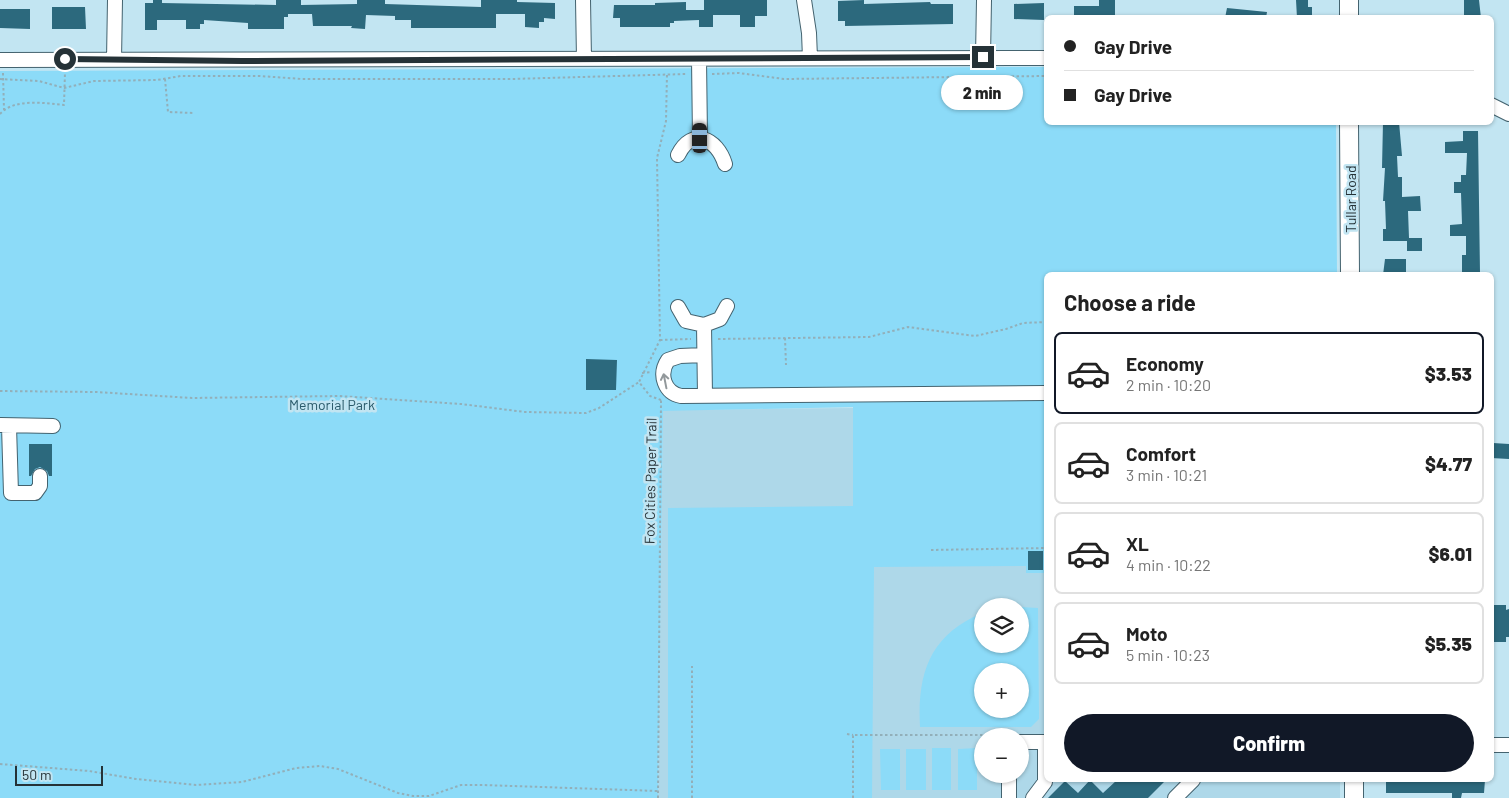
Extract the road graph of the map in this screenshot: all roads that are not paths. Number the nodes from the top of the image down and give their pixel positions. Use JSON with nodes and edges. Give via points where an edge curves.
{"nodes":[{"id":1,"x":115,"y":0,"type":"edge"},
{"id":2,"x":584,"y":0,"type":"edge"},
{"id":3,"x":804,"y":0,"type":"edge"},
{"id":4,"x":984,"y":0,"type":"edge"},
{"id":5,"x":1349,"y":0,"type":"edge"},
{"id":6,"x":1349,"y":15,"type":"edge"},
{"id":7,"x":983,"y":57,"type":"junction"},
{"id":8,"x":810,"y":58,"type":"junction"},
{"id":9,"x":1044,"y":58,"type":"edge"},
{"id":10,"x":584,"y":59,"type":"junction"},
{"id":11,"x":699,"y":59,"type":"junction"},
{"id":12,"x":1,"y":60,"type":"edge"},
{"id":13,"x":114,"y":60,"type":"junction"},
{"id":14,"x":1494,"y":106,"type":"edge"},
{"id":15,"x":1509,"y":114,"type":"edge"},
{"id":16,"x":1349,"y":125,"type":"edge"},
{"id":17,"x":700,"y":138,"type":"junction"},
{"id":18,"x":678,"y":155,"type":"dead end"},
{"id":19,"x":725,"y":164,"type":"dead end"},
{"id":20,"x":1350,"y":272,"type":"edge"},
{"id":21,"x":727,"y":306,"type":"dead end"},
{"id":22,"x":678,"y":307,"type":"dead end"},
{"id":23,"x":704,"y":332,"type":"junction"},
{"id":24,"x":704,"y":355,"type":"junction"},
{"id":25,"x":1044,"y":393,"type":"edge"},
{"id":26,"x":705,"y":396,"type":"junction"},
{"id":27,"x":4,"y":425,"type":"edge"},
{"id":28,"x":53,"y":426,"type":"dead end"},
{"id":29,"x":40,"y":476,"type":"dead end"},
{"id":30,"x":1029,"y":740,"type":"edge"},
{"id":31,"x":1044,"y":742,"type":"edge"},
{"id":32,"x":1494,"y":745,"type":"edge"},
{"id":33,"x":1509,"y":745,"type":"edge"},
{"id":34,"x":1045,"y":782,"type":"edge"},
{"id":35,"x":1191,"y":782,"type":"edge"},
{"id":36,"x":1354,"y":782,"type":"edge"},
{"id":37,"x":1009,"y":783,"type":"edge"},
{"id":38,"x":1009,"y":798,"type":"edge"},
{"id":39,"x":1033,"y":798,"type":"edge"},
{"id":40,"x":1175,"y":798,"type":"edge"},
{"id":41,"x":1354,"y":798,"type":"edge"}],
"edges":[{"from":1,"to":13,"type":"street"},
{"from":2,"to":10,"type":"street"},
{"from":3,"to":8,"type":"street"},
{"from":4,"to":7,"type":"street"},
{"from":5,"to":6,"type":"main road"},
{"from":7,"to":8,"type":"street"},
{"from":7,"to":9,"type":"street"},
{"from":8,"to":11,"type":"street"},
{"from":10,"to":11,"type":"street"},
{"from":10,"to":13,"type":"street"},
{"from":11,"to":17,"type":"street"},
{"from":12,"to":13,"type":"street"},
{"from":14,"to":15,"type":"street"},
{"from":16,"to":20,"type":"main road","name":"Tullar Road"},
{"from":17,"to":18,"type":"street","via":[[683,147]]},
{"from":17,"to":19,"type":"street","via":[[716,146]]},
{"from":21,"to":23,"type":"street","via":[[720,319]]},
{"from":22,"to":23,"type":"street","via":[[686,321]]},
{"from":23,"to":24,"type":"street"},
{"from":24,"to":26,"type":"street"},
{"from":26,"to":24,"type":"street","one_way":true,"via":[[673,395],[665,385],[664,371],[668,360],[673,357]]},
{"from":25,"to":26,"type":"street"},
{"from":27,"to":28,"type":"street"},
{"from":27,"to":29,"type":"street","via":[[11,493],[35,493],[40,486]]},
{"from":30,"to":31,"type":"street"},
{"from":32,"to":33,"type":"street"},
{"from":34,"to":39,"type":"street"},
{"from":35,"to":40,"type":"street"},
{"from":36,"to":41,"type":"main road"},
{"from":37,"to":38,"type":"street"}]}
